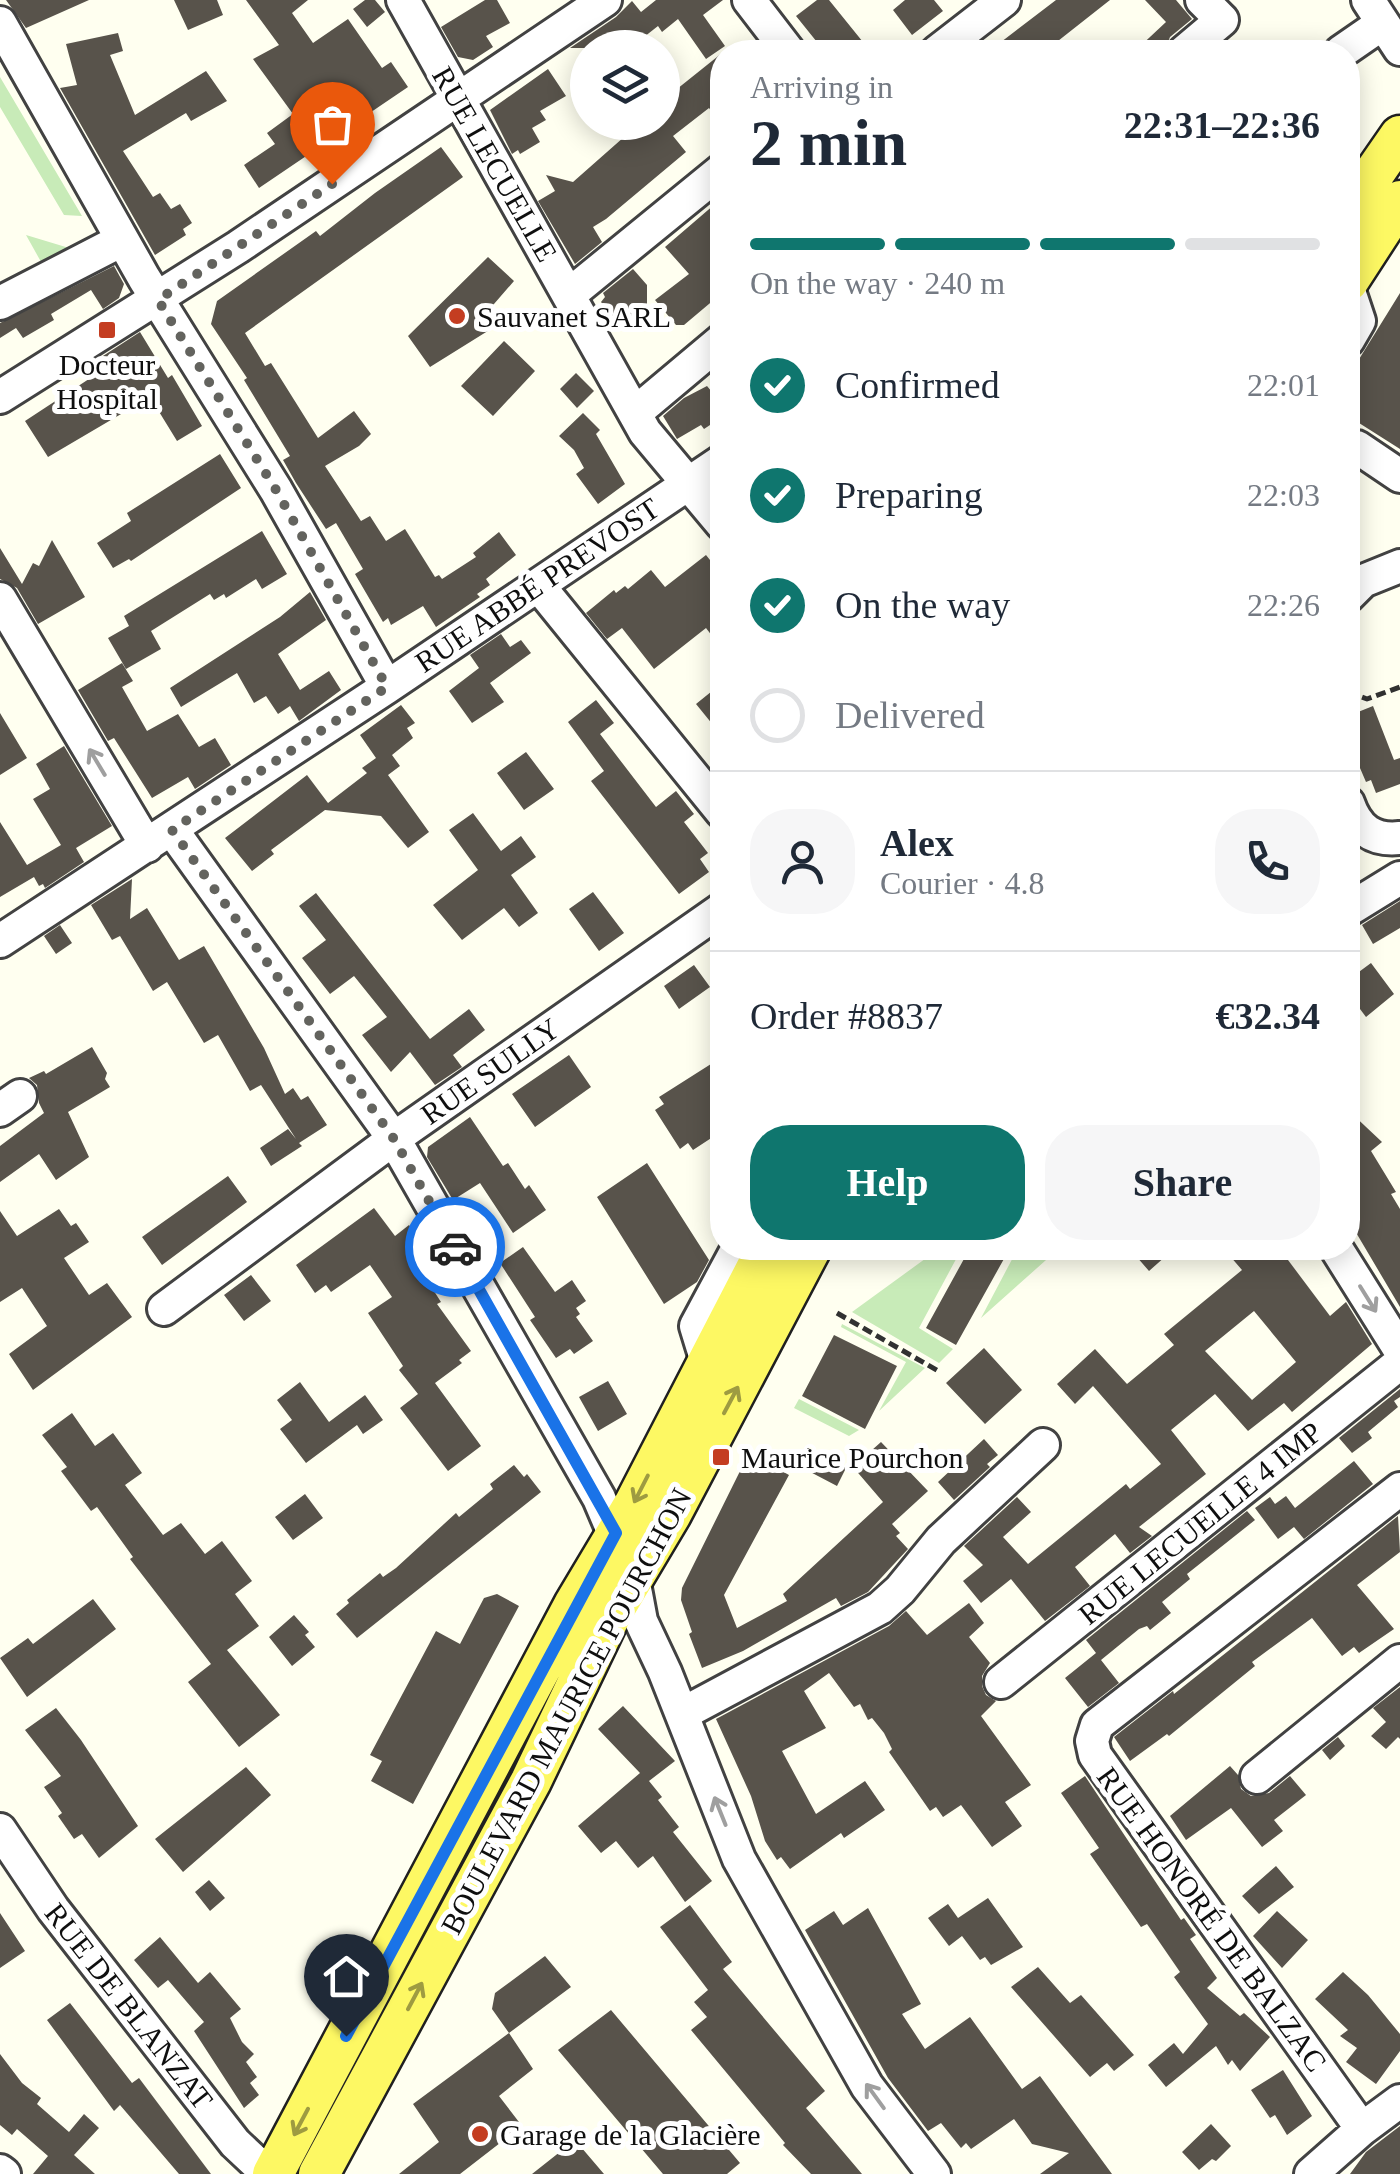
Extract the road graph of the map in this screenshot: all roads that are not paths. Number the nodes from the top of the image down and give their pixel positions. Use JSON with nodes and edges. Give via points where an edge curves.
{"nodes":[{"id":1,"x":402,"y":0,"type":"edge"},
{"id":2,"x":605,"y":0,"type":"edge"},
{"id":3,"x":750,"y":0,"type":"edge"},
{"id":4,"x":1004,"y":0,"type":"edge"},
{"id":5,"x":1202,"y":0,"type":"edge"},
{"id":6,"x":0,"y":23,"type":"edge"},
{"id":7,"x":1384,"y":24,"type":"edge"},
{"id":8,"x":780,"y":40,"type":"edge"},
{"id":9,"x":952,"y":40,"type":"edge"},
{"id":10,"x":1198,"y":40,"type":"edge"},
{"id":11,"x":1359,"y":40,"type":"edge"},
{"id":12,"x":458,"y":100,"type":"junction"},
{"id":13,"x":1400,"y":136,"type":"edge"},
{"id":14,"x":710,"y":180,"type":"edge"},
{"id":15,"x":1366,"y":196,"type":"edge"},
{"id":16,"x":1360,"y":225,"type":"edge"},
{"id":17,"x":122,"y":240,"type":"junction"},
{"id":18,"x":570,"y":294,"type":"junction"},
{"id":19,"x":158,"y":300,"type":"junction"},
{"id":20,"x":0,"y":303,"type":"edge"},
{"id":21,"x":710,"y":350,"type":"edge"},
{"id":22,"x":0,"y":397,"type":"edge"},
{"id":23,"x":635,"y":413,"type":"junction"},
{"id":24,"x":1360,"y":450,"type":"edge"},
{"id":25,"x":710,"y":469,"type":"edge"},
{"id":26,"x":1400,"y":476,"type":"edge"},
{"id":27,"x":688,"y":484,"type":"junction"},
{"id":28,"x":710,"y":510,"type":"edge"},
{"id":29,"x":1400,"y":566,"type":"edge"},
{"id":30,"x":538,"y":585,"type":"junction"},
{"id":31,"x":1360,"y":585,"type":"edge"},
{"id":32,"x":0,"y":599,"type":"edge"},
{"id":33,"x":387,"y":687,"type":"junction"},
{"id":34,"x":710,"y":797,"type":"edge"},
{"id":35,"x":1360,"y":826,"type":"edge"},
{"id":36,"x":159,"y":838,"type":"junction"},
{"id":37,"x":1400,"y":838,"type":"edge"},
{"id":38,"x":1400,"y":878,"type":"edge"},
{"id":39,"x":1360,"y":903,"type":"edge"},
{"id":40,"x":710,"y":916,"type":"edge"},
{"id":41,"x":0,"y":941,"type":"edge"},
{"id":42,"x":394,"y":1139,"type":"junction"},
{"id":43,"x":732,"y":1260,"type":"edge"},
{"id":44,"x":761,"y":1260,"type":"edge"},
{"id":45,"x":806,"y":1260,"type":"edge"},
{"id":46,"x":1344,"y":1260,"type":"edge"},
{"id":47,"x":164,"y":1309,"type":"dead end"},
{"id":48,"x":1400,"y":1350,"type":"edge"},
{"id":49,"x":707,"y":1362,"type":"junction"},
{"id":50,"x":1400,"y":1363,"type":"edge"},
{"id":51,"x":1043,"y":1445,"type":"dead end"},
{"id":52,"x":1400,"y":1489,"type":"edge"},
{"id":53,"x":616,"y":1533,"type":"junction"},
{"id":54,"x":633,"y":1578,"type":"junction"},
{"id":55,"x":1400,"y":1662,"type":"edge"},
{"id":56,"x":1001,"y":1682,"type":"dead end"},
{"id":57,"x":682,"y":1714,"type":"junction"},
{"id":58,"x":1257,"y":1777,"type":"dead end"},
{"id":59,"x":0,"y":1830,"type":"edge"},
{"id":60,"x":1399,"y":2103,"type":"edge"},
{"id":61,"x":1362,"y":2129,"type":"junction"},
{"id":62,"x":271,"y":2174,"type":"edge"},
{"id":63,"x":318,"y":2174,"type":"edge"},
{"id":64,"x":934,"y":2174,"type":"edge"},
{"id":65,"x":1311,"y":2174,"type":"edge"}],
"edges":[{"from":1,"to":12,"type":"street","name":"RUE LECUELLE"},
{"from":2,"to":12,"type":"street"},
{"from":3,"to":8,"type":"street"},
{"from":4,"to":9,"type":"street"},
{"from":5,"to":10,"type":"street","via":[[1222,20]]},
{"from":6,"to":17,"type":"street"},
{"from":7,"to":11,"type":"street"},
{"from":12,"to":18,"type":"street","name":"RUE LECUELLE"},
{"from":12,"to":19,"type":"street"},
{"from":13,"to":15,"type":"main road"},
{"from":14,"to":18,"type":"street"},
{"from":15,"to":16,"type":"main road"},
{"from":17,"to":19,"type":"street"},
{"from":17,"to":20,"type":"street"},
{"from":18,"to":23,"type":"street","name":"RUE LECUELLE"},
{"from":19,"to":22,"type":"street"},
{"from":19,"to":33,"type":"street"},
{"from":21,"to":23,"type":"street"},
{"from":23,"to":27,"type":"street","name":"RUE LECUELLE"},
{"from":24,"to":26,"type":"street"},
{"from":25,"to":27,"type":"street","name":"RUE ABBÉ PREVOST"},
{"from":27,"to":28,"type":"street","name":"RUE LECUELLE"},
{"from":27,"to":30,"type":"street","name":"RUE ABBÉ PREVOST"},
{"from":29,"to":31,"type":"street"},
{"from":30,"to":33,"type":"street","name":"RUE ABBÉ PREVOST"},
{"from":30,"to":34,"type":"street"},
{"from":36,"to":32,"type":"street","one_way":true},
{"from":33,"to":36,"type":"street","name":"RUE ABBÉ PREVOST"},
{"from":35,"to":37,"type":"street","via":[[1366,834]]},
{"from":36,"to":41,"type":"street","name":"RUE ABBÉ PREVOST"},
{"from":36,"to":42,"type":"street"},
{"from":38,"to":39,"type":"street"},
{"from":40,"to":42,"type":"street","name":"RUE SULLY"},
{"from":42,"to":47,"type":"street","name":"RUE SULLY"},
{"from":42,"to":53,"type":"street"},
{"from":43,"to":49,"type":"street","via":[[696,1326]]},
{"from":44,"to":49,"type":"main road","name":"BOULEVARD MAURICE POURCHON"},
{"from":54,"to":45,"type":"main road","name":"BOULEVARD MAURICE POURCHON","one_way":true},
{"from":46,"to":48,"type":"street","one_way":true},
{"from":49,"to":53,"type":"main road","name":"BOULEVARD MAURICE POURCHON","one_way":true},
{"from":50,"to":56,"type":"street","name":"RUE LECUELLE 4 IMP"},
{"from":51,"to":57,"type":"street","via":[[880,1608]]},
{"from":52,"to":61,"type":"street","name":"RUE HONORÉ DE BALZAC","via":[[1097,1725],[1092,1741],[1095,1755]]},
{"from":53,"to":54,"type":"street"},
{"from":53,"to":62,"type":"main road","name":"BOULEVARD MAURICE POURCHON","one_way":true},
{"from":54,"to":57,"type":"street","via":[[642,1621]]},
{"from":63,"to":54,"type":"main road","name":"BOULEVARD MAURICE POURCHON","one_way":true},
{"from":55,"to":58,"type":"street"},
{"from":64,"to":57,"type":"street","one_way":true,"via":[[866,2086],[739,1859]]},
{"from":59,"to":62,"type":"street","name":"RUE DE BLANZAT","via":[[211,2113]]},
{"from":60,"to":61,"type":"street"},
{"from":61,"to":65,"type":"street"}]}
